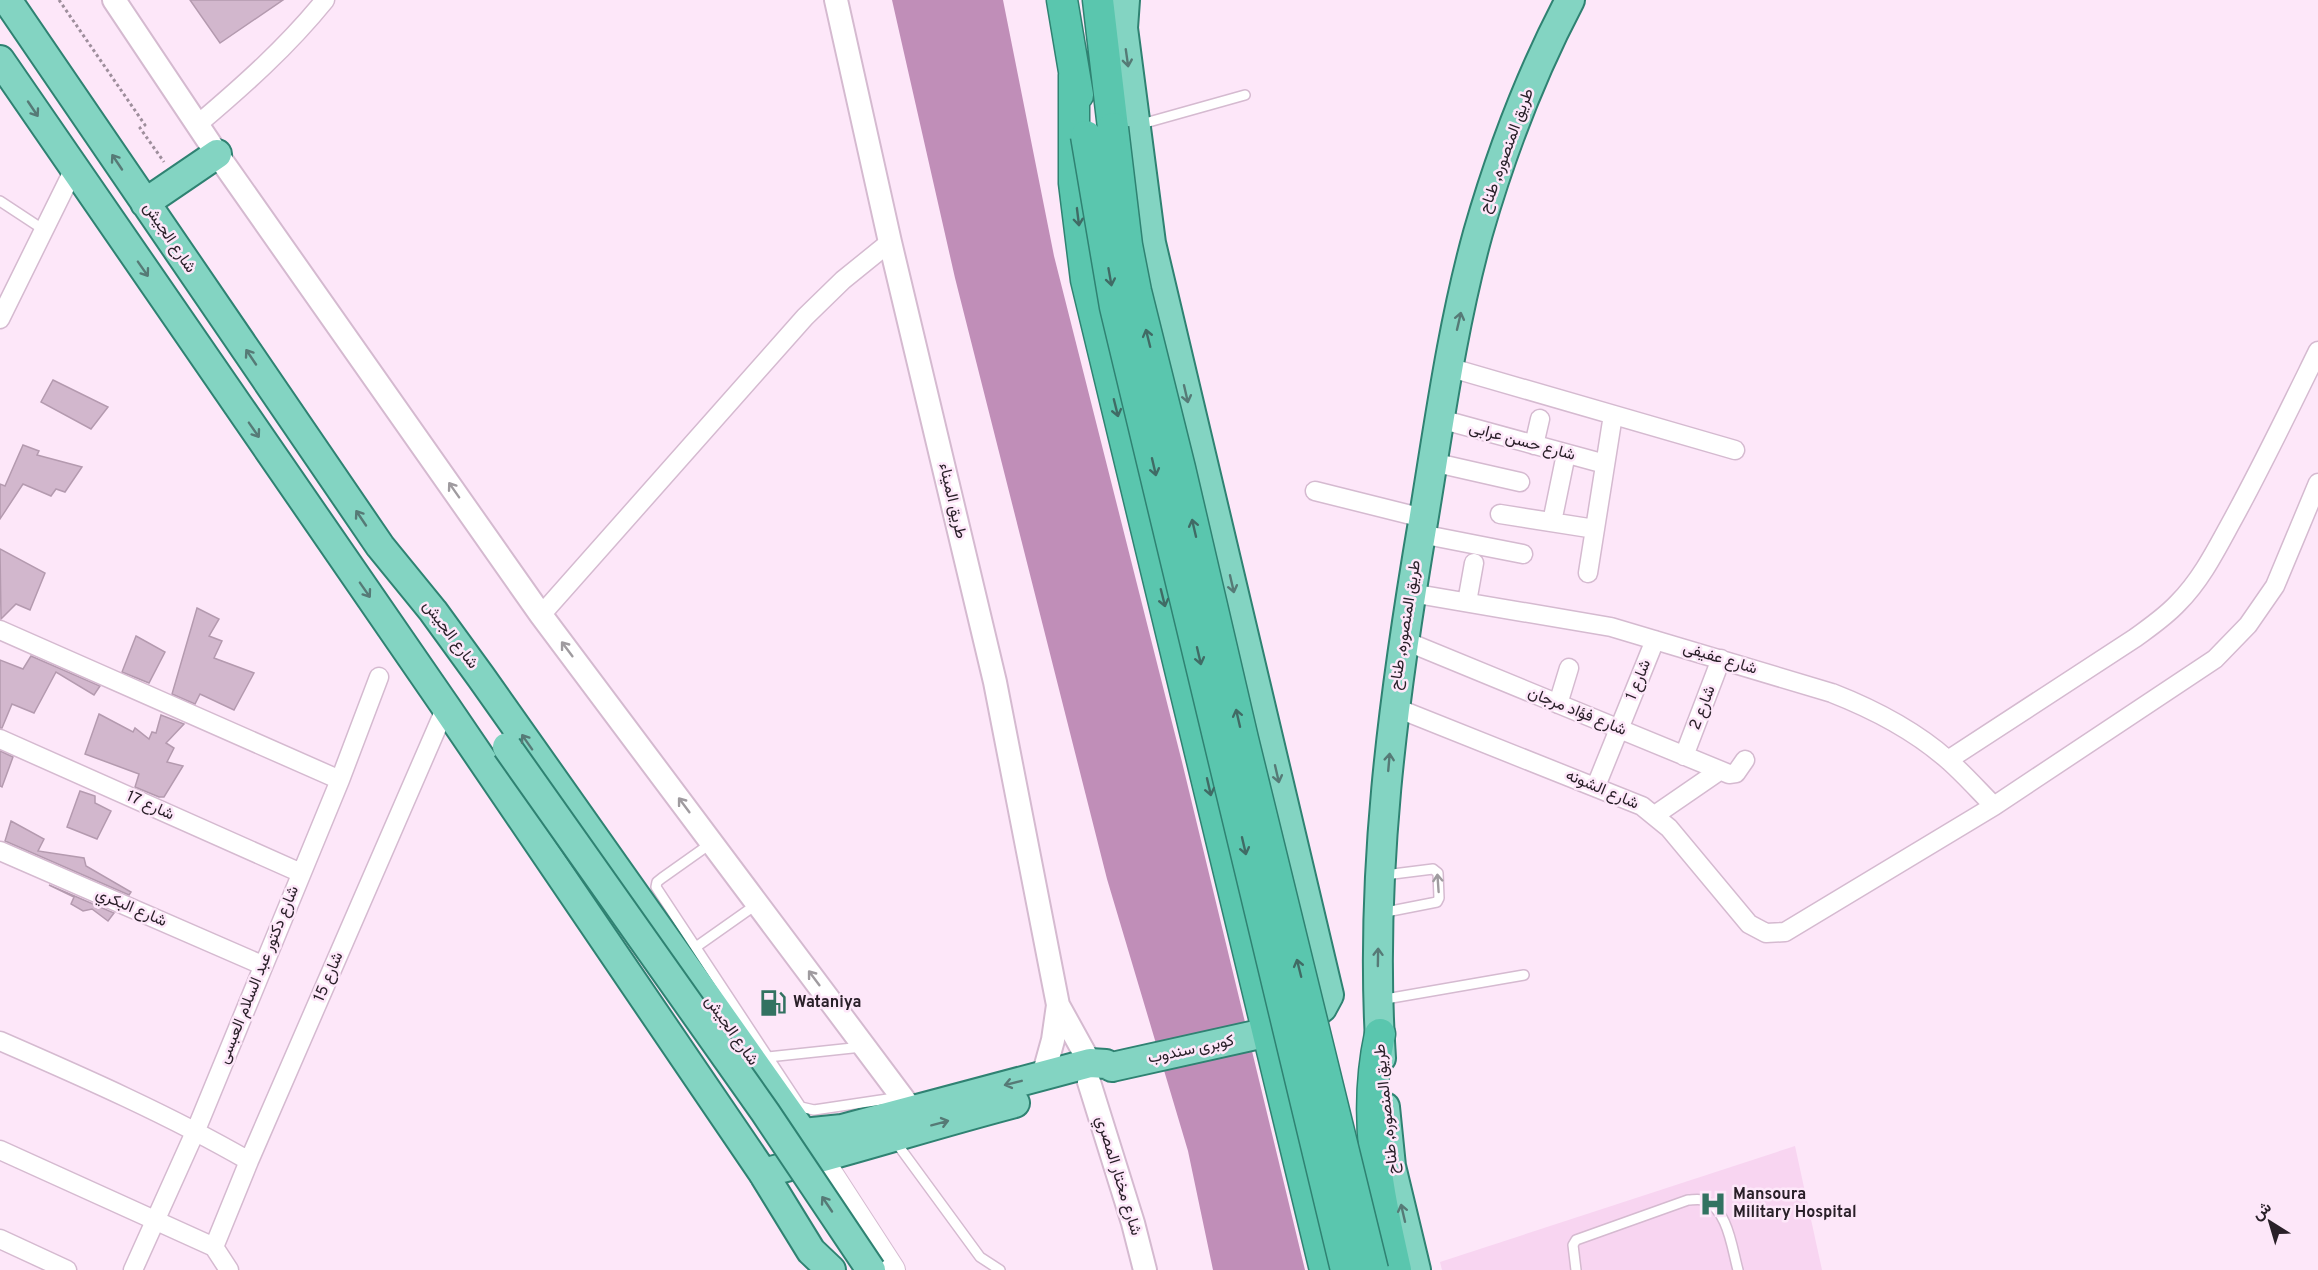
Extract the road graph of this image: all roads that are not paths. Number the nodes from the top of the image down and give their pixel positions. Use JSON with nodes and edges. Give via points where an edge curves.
{"nodes":[{"id":1,"x":7,"y":0,"type":"edge"},
{"id":2,"x":114,"y":0,"type":"edge"},
{"id":3,"x":325,"y":0,"type":"edge"},
{"id":4,"x":836,"y":0,"type":"edge"},
{"id":5,"x":1062,"y":0,"type":"edge"},
{"id":6,"x":1098,"y":0,"type":"edge"},
{"id":7,"x":1125,"y":0,"type":"edge"},
{"id":8,"x":1570,"y":0,"type":"edge"},
{"id":9,"x":0,"y":60,"type":"edge"},
{"id":10,"x":1074,"y":75,"type":"junction"},
{"id":11,"x":1245,"y":95,"type":"dead end"},
{"id":12,"x":198,"y":125,"type":"junction"},
{"id":13,"x":1112,"y":130,"type":"junction"},
{"id":14,"x":218,"y":154,"type":"junction"},
{"id":15,"x":74,"y":169,"type":"junction"},
{"id":16,"x":0,"y":201,"type":"edge"},
{"id":17,"x":145,"y":203,"type":"junction"},
{"id":18,"x":44,"y":230,"type":"junction"},
{"id":19,"x":890,"y":242,"type":"junction"},
{"id":20,"x":6,"y":295,"type":"edge"},
{"id":21,"x":0,"y":319,"type":"edge"},
{"id":22,"x":2318,"y":351,"type":"edge"},
{"id":23,"x":1448,"y":367,"type":"junction"},
{"id":24,"x":1613,"y":415,"type":"junction"},
{"id":25,"x":1440,"y":419,"type":"junction"},
{"id":26,"x":1540,"y":419,"type":"dead end"},
{"id":27,"x":1534,"y":445,"type":"junction"},
{"id":28,"x":1735,"y":450,"type":"dead end"},
{"id":29,"x":1566,"y":454,"type":"junction"},
{"id":30,"x":1432,"y":462,"type":"junction"},
{"id":31,"x":1605,"y":464,"type":"junction"},
{"id":32,"x":1520,"y":482,"type":"dead end"},
{"id":33,"x":2318,"y":483,"type":"edge"},
{"id":34,"x":1315,"y":491,"type":"dead end"},
{"id":35,"x":1500,"y":514,"type":"dead end"},
{"id":36,"x":1552,"y":522,"type":"junction"},
{"id":37,"x":1422,"y":526,"type":"junction"},
{"id":38,"x":1595,"y":529,"type":"junction"},
{"id":39,"x":1523,"y":554,"type":"dead end"},
{"id":40,"x":1474,"y":563,"type":"dead end"},
{"id":41,"x":401,"y":572,"type":"junction"},
{"id":42,"x":1588,"y":573,"type":"dead end"},
{"id":43,"x":1411,"y":593,"type":"junction"},
{"id":44,"x":1467,"y":602,"type":"junction"},
{"id":45,"x":541,"y":615,"type":"junction"},
{"id":46,"x":0,"y":630,"type":"edge"},
{"id":47,"x":1403,"y":640,"type":"junction"},
{"id":48,"x":1655,"y":640,"type":"junction"},
{"id":49,"x":1721,"y":660,"type":"junction"},
{"id":50,"x":1569,"y":668,"type":"dead end"},
{"id":51,"x":379,"y":677,"type":"dead end"},
{"id":52,"x":1558,"y":704,"type":"junction"},
{"id":53,"x":446,"y":707,"type":"junction"},
{"id":54,"x":1394,"y":707,"type":"junction"},
{"id":55,"x":1618,"y":729,"type":"junction"},
{"id":56,"x":0,"y":739,"type":"edge"},
{"id":57,"x":1684,"y":756,"type":"junction"},
{"id":58,"x":1745,"y":760,"type":"dead end"},
{"id":59,"x":1948,"y":760,"type":"junction"},
{"id":60,"x":1719,"y":771,"type":"junction"},
{"id":61,"x":340,"y":780,"type":"junction"},
{"id":62,"x":1596,"y":786,"type":"junction"},
{"id":63,"x":1994,"y":806,"type":"junction"},
{"id":64,"x":1655,"y":815,"type":"junction"},
{"id":65,"x":712,"y":842,"type":"junction"},
{"id":66,"x":0,"y":851,"type":"edge"},
{"id":67,"x":301,"y":873,"type":"junction"},
{"id":68,"x":1380,"y":876,"type":"junction"},
{"id":69,"x":758,"y":904,"type":"junction"},
{"id":70,"x":1379,"y":913,"type":"junction"},
{"id":71,"x":696,"y":947,"type":"junction"},
{"id":72,"x":262,"y":965,"type":"junction"},
{"id":73,"x":1524,"y":975,"type":"dead end"},
{"id":74,"x":1378,"y":1000,"type":"junction"},
{"id":75,"x":1058,"y":1005,"type":"junction"},
{"id":76,"x":1380,"y":1034,"type":"junction"},
{"id":77,"x":1259,"y":1035,"type":"junction"},
{"id":78,"x":0,"y":1041,"type":"edge"},
{"id":79,"x":865,"y":1047,"type":"junction"},
{"id":80,"x":768,"y":1057,"type":"junction"},
{"id":81,"x":1108,"y":1068,"type":"junction"},
{"id":82,"x":1043,"y":1076,"type":"junction"},
{"id":83,"x":907,"y":1103,"type":"junction"},
{"id":84,"x":196,"y":1130,"type":"junction"},
{"id":85,"x":884,"y":1131,"type":"junction"},
{"id":86,"x":803,"y":1133,"type":"junction"},
{"id":87,"x":0,"y":1150,"type":"edge"},
{"id":88,"x":821,"y":1158,"type":"junction"},
{"id":89,"x":249,"y":1161,"type":"junction"},
{"id":90,"x":763,"y":1173,"type":"junction"},
{"id":91,"x":154,"y":1222,"type":"junction"},
{"id":92,"x":0,"y":1239,"type":"edge"},
{"id":93,"x":214,"y":1247,"type":"junction"},
{"id":94,"x":821,"y":1264,"type":"edge"},
{"id":95,"x":66,"y":1270,"type":"edge"},
{"id":96,"x":133,"y":1270,"type":"edge"},
{"id":97,"x":230,"y":1270,"type":"edge"},
{"id":98,"x":871,"y":1270,"type":"edge"},
{"id":99,"x":892,"y":1270,"type":"edge"},
{"id":100,"x":1000,"y":1270,"type":"edge"},
{"id":101,"x":1145,"y":1270,"type":"edge"},
{"id":102,"x":1325,"y":1270,"type":"edge"},
{"id":103,"x":1346,"y":1270,"type":"edge"},
{"id":104,"x":1358,"y":1270,"type":"edge"},
{"id":105,"x":1373,"y":1270,"type":"edge"},
{"id":106,"x":1396,"y":1270,"type":"edge"},
{"id":107,"x":1416,"y":1270,"type":"edge"},
{"id":108,"x":1576,"y":1270,"type":"edge"},
{"id":109,"x":1738,"y":1270,"type":"edge"}],
"edges":[{"from":17,"to":1,"type":"main road","name":"شارع الجيش","one_way":true},
{"from":2,"to":12,"type":"street"},
{"from":3,"to":12,"type":"street","via":[[259,71]]},
{"from":4,"to":19,"type":"street","name":"طريق الميناء"},
{"from":5,"to":10,"type":"highway"},
{"from":6,"to":13,"type":"highway"},
{"from":7,"to":13,"type":"main road","one_way":true},
{"from":23,"to":8,"type":"main road","name":"طريق المنصوره, طناح","one_way":true,"via":[[1478,235],[1496,176],[1533,79]]},
{"from":9,"to":15,"type":"main road","one_way":true},
{"from":10,"to":13,"type":"highway"},
{"from":10,"to":77,"type":"highway","one_way":true,"via":[[1074,183],[1086,280]]},
{"from":11,"to":13,"type":"lane"},
{"from":12,"to":14,"type":"street"},
{"from":13,"to":77,"type":"main road","one_way":true,"via":[[1151,243],[1329,987],[1322,1008]]},
{"from":13,"to":103,"type":"highway","one_way":true,"bridge":true,"via":[[1115,307]]},
{"from":105,"to":13,"type":"highway","one_way":true,"bridge":true,"via":[[1136,291]]},
{"from":14,"to":17,"type":"main road"},
{"from":45,"to":14,"type":"street","one_way":true},
{"from":15,"to":18,"type":"street"},
{"from":15,"to":53,"type":"main road","one_way":true},
{"from":16,"to":18,"type":"lane"},
{"from":41,"to":17,"type":"main road","name":"شارع الجيش","one_way":true},
{"from":18,"to":20,"type":"street"},
{"from":19,"to":45,"type":"street","via":[[805,317]]},
{"from":19,"to":75,"type":"street","name":"طريق الميناء","via":[[995,682]]},
{"from":20,"to":21,"type":"street"},
{"from":22,"to":59,"type":"street","via":[[2211,560],[2178,603],[2135,638]]},
{"from":23,"to":24,"type":"street"},
{"from":23,"to":25,"type":"main road","name":"طريق المنصوره, طناح"},
{"from":24,"to":28,"type":"street"},
{"from":24,"to":31,"type":"street"},
{"from":25,"to":27,"type":"street","name":"شارع حسن عرابى"},
{"from":25,"to":30,"type":"main road","name":"طريق المنصوره, طناح"},
{"from":26,"to":27,"type":"street"},
{"from":27,"to":29,"type":"street","name":"شارع حسن عرابى"},
{"from":29,"to":31,"type":"street","name":"شارع حسن عرابى"},
{"from":29,"to":36,"type":"street"},
{"from":30,"to":32,"type":"street"},
{"from":30,"to":37,"type":"main road","name":"طريق المنصوره, طناح"},
{"from":31,"to":38,"type":"street"},
{"from":33,"to":63,"type":"street","name":"شارع الشونه","via":[[2275,586],[2248,625],[2215,659]]},
{"from":34,"to":37,"type":"street"},
{"from":35,"to":36,"type":"street"},
{"from":36,"to":38,"type":"street"},
{"from":37,"to":39,"type":"street"},
{"from":37,"to":43,"type":"main road","name":"طريق المنصوره, طناح"},
{"from":38,"to":42,"type":"street"},
{"from":40,"to":44,"type":"street"},
{"from":86,"to":41,"type":"main road","name":"شارع الجيش","one_way":true,"via":[[481,677]]},
{"from":98,"to":41,"type":"main road","one_way":true,"bridge":true,"via":[[429,632]]},
{"from":43,"to":44,"type":"street","name":"شارع عفيفى"},
{"from":43,"to":47,"type":"main road","name":"طريق المنصوره, طناح"},
{"from":44,"to":48,"type":"street","name":"شارع عفيفى","via":[[1590,623]]},
{"from":65,"to":45,"type":"street","one_way":true},
{"from":46,"to":61,"type":"street"},
{"from":47,"to":52,"type":"street","name":"شارع فؤاد مرجان"},
{"from":47,"to":54,"type":"main road","name":"طريق المنصوره, طناح"},
{"from":48,"to":49,"type":"street","name":"شارع عفيفى"},
{"from":48,"to":55,"type":"street","name":"شارع 1"},
{"from":49,"to":57,"type":"street","name":"شارع 2"},
{"from":49,"to":59,"type":"street","name":"شارع عفيفى","via":[[1859,704],[1910,732]]},
{"from":50,"to":52,"type":"street"},
{"from":51,"to":61,"type":"street","name":"شارع دكتور عبد السلام العبسى"},
{"from":52,"to":55,"type":"street","name":"شارع فؤاد مرجان"},
{"from":53,"to":89,"type":"street","name":"شارع 15"},
{"from":53,"to":90,"type":"main road"},
{"from":54,"to":62,"type":"street","name":"شارع الشونه"},
{"from":68,"to":54,"type":"main road","name":"طريق المنصوره, طناح","one_way":true},
{"from":55,"to":57,"type":"street","name":"شارع فؤاد مرجان"},
{"from":55,"to":62,"type":"street","name":"شارع 1"},
{"from":56,"to":67,"type":"street","name":"شارع 17"},
{"from":57,"to":60,"type":"street","name":"شارع فؤاد مرجان"},
{"from":58,"to":60,"type":"street","via":[[1733,774]]},
{"from":59,"to":63,"type":"street","name":"شارع عفيفى"},
{"from":60,"to":64,"type":"street"},
{"from":61,"to":67,"type":"street","name":"شارع دكتور عبد السلام العبسى"},
{"from":62,"to":64,"type":"street","name":"شارع الشونه"},
{"from":63,"to":64,"type":"street","name":"شارع الشونه","via":[[1785,932],[1766,933],[1749,924]]},
{"from":65,"to":69,"type":"street"},
{"from":65,"to":71,"type":"lane","via":[[662,878],[656,887]]},
{"from":66,"to":72,"type":"street","name":"شارع البكري"},
{"from":67,"to":72,"type":"street","name":"شارع دكتور عبد السلام العبسى"},
{"from":68,"to":70,"type":"main road","name":"طريق المنصوره, طناح"},
{"from":70,"to":68,"type":"lane","one_way":true,"via":[[1437,902],[1440,898],[1438,873],[1433,869]]},
{"from":69,"to":71,"type":"lane"},
{"from":79,"to":69,"type":"street","one_way":true},
{"from":74,"to":70,"type":"main road","name":"طريق المنصوره, طناح","one_way":true},
{"from":71,"to":80,"type":"lane"},
{"from":72,"to":84,"type":"street","name":"شارع دكتور عبد السلام العبسى"},
{"from":73,"to":74,"type":"lane"},
{"from":74,"to":76,"type":"main road","name":"طريق المنصوره, طناح"},
{"from":75,"to":81,"type":"street","name":"طريق الميناء"},
{"from":75,"to":82,"type":"street","name":"طريق الميناء"},
{"from":76,"to":106,"type":"highway","via":[[1372,1086],[1375,1170]]},
{"from":107,"to":76,"type":"main road","name":"طريق المنصوره, طناح","one_way":true,"via":[[1391,1166]]},
{"from":77,"to":81,"type":"main road","name":"كوبرى سندوب"},
{"from":77,"to":102,"type":"highway"},
{"from":77,"to":104,"type":"main road","via":[[1292,1041],[1303,1055]]},
{"from":78,"to":84,"type":"street"},
{"from":79,"to":80,"type":"lane"},
{"from":79,"to":83,"type":"street"},
{"from":80,"to":83,"type":"lane","via":[[801,1107],[807,1110]]},
{"from":81,"to":82,"type":"main road"},
{"from":85,"to":81,"type":"main road","one_way":true},
{"from":81,"to":101,"type":"street","name":"شارع مختار المصري","via":[[1133,1223]]},
{"from":82,"to":83,"type":"main road","one_way":true},
{"from":83,"to":85,"type":"main road"},
{"from":84,"to":89,"type":"street"},
{"from":84,"to":91,"type":"street","name":"شارع دكتور عبد السلام العبسى"},
{"from":85,"to":86,"type":"main road","via":[[842,1129]]},
{"from":85,"to":88,"type":"main road"},
{"from":85,"to":100,"type":"lane","via":[[980,1257]]},
{"from":86,"to":88,"type":"main road","name":"شارع الجيش"},
{"from":87,"to":91,"type":"street"},
{"from":88,"to":90,"type":"main road"},
{"from":88,"to":99,"type":"main road","name":"شارع الجيش"},
{"from":89,"to":93,"type":"street","name":"شارع 15"},
{"from":90,"to":94,"type":"main road"},
{"from":91,"to":93,"type":"street"},
{"from":91,"to":96,"type":"street","name":"شارع دكتور عبد السلام العبسى"},
{"from":92,"to":95,"type":"street"},
{"from":93,"to":97,"type":"street"},
{"from":108,"to":109,"type":"lane","via":[[1576,1240],[1688,1200],[1703,1200],[1716,1208],[1724,1220]]}]}
